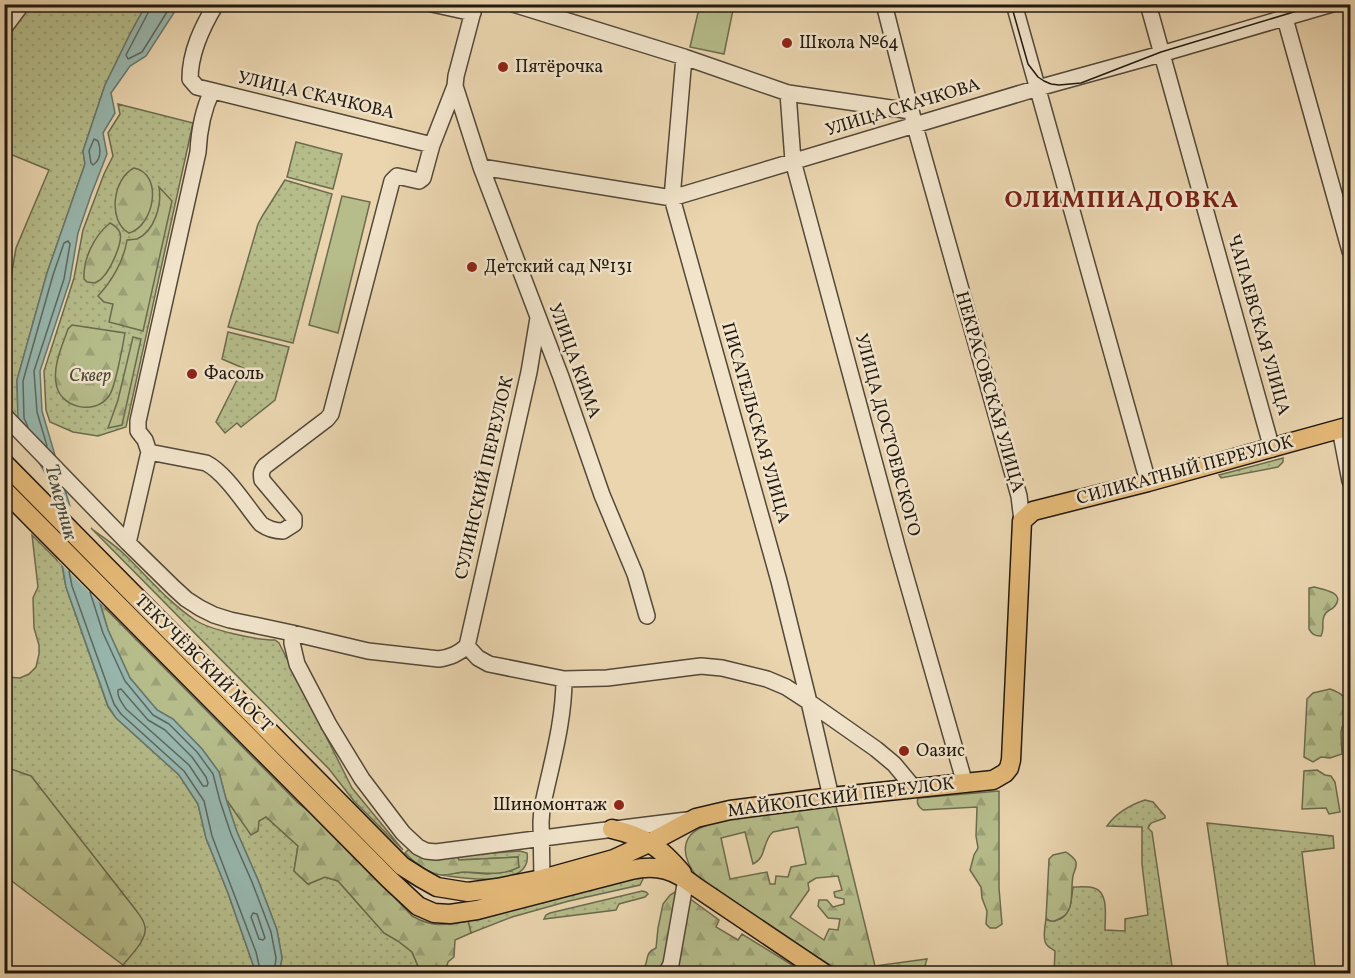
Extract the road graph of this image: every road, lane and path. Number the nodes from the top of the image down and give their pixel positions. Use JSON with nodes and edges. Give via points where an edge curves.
{"nodes":[{"id":1,"x":22,"y":4,"type":"edge"},
{"id":2,"x":216,"y":4,"type":"edge"},
{"id":3,"x":432,"y":4,"type":"edge"},
{"id":4,"x":513,"y":4,"type":"edge"},
{"id":5,"x":1014,"y":4,"type":"edge"},
{"id":6,"x":1148,"y":4,"type":"edge"},
{"id":7,"x":1332,"y":4,"type":"edge"},
{"id":8,"x":881,"y":5,"type":"edge"},
{"id":9,"x":474,"y":9,"type":"edge"},
{"id":10,"x":1282,"y":12,"type":"edge"},
{"id":11,"x":4,"y":28,"type":"edge"},
{"id":12,"x":1161,"y":54,"type":"junction"},
{"id":13,"x":684,"y":57,"type":"junction"},
{"id":14,"x":455,"y":86,"type":"junction"},
{"id":15,"x":1038,"y":88,"type":"junction"},
{"id":16,"x":212,"y":91,"type":"junction"},
{"id":17,"x":788,"y":93,"type":"junction"},
{"id":18,"x":913,"y":118,"type":"junction"},
{"id":19,"x":432,"y":145,"type":"junction"},
{"id":20,"x":793,"y":161,"type":"junction"},
{"id":21,"x":481,"y":167,"type":"junction"},
{"id":22,"x":672,"y":198,"type":"junction"},
{"id":23,"x":1350,"y":251,"type":"edge"},
{"id":24,"x":538,"y":318,"type":"junction"},
{"id":25,"x":4,"y":415,"type":"edge"},
{"id":26,"x":1345,"y":428,"type":"edge"},
{"id":27,"x":1272,"y":449,"type":"junction"},
{"id":28,"x":149,"y":452,"type":"junction"},
{"id":29,"x":4,"y":463,"type":"edge"},
{"id":30,"x":1350,"y":481,"type":"edge"},
{"id":31,"x":1148,"y":482,"type":"junction"},
{"id":32,"x":4,"y":490,"type":"edge"},
{"id":33,"x":1022,"y":521,"type":"junction"},
{"id":34,"x":128,"y":543,"type":"junction"},
{"id":35,"x":647,"y":616,"type":"dead end"},
{"id":36,"x":292,"y":633,"type":"junction"},
{"id":37,"x":467,"y":646,"type":"junction"},
{"id":38,"x":564,"y":680,"type":"junction"},
{"id":39,"x":809,"y":702,"type":"junction"},
{"id":40,"x":993,"y":780,"type":"joint"},
{"id":41,"x":965,"y":784,"type":"junction"},
{"id":42,"x":914,"y":788,"type":"junction"},
{"id":43,"x":831,"y":796,"type":"junction"},
{"id":44,"x":690,"y":820,"type":"junction"},
{"id":45,"x":612,"y":829,"type":"junction"},
{"id":46,"x":541,"y":839,"type":"junction"},
{"id":47,"x":643,"y":846,"type":"junction"},
{"id":48,"x":402,"y":866,"type":"joint"},
{"id":49,"x":633,"y":869,"type":"junction"},
{"id":50,"x":542,"y":879,"type":"junction"},
{"id":51,"x":686,"y":879,"type":"junction"},
{"id":52,"x":666,"y":974,"type":"edge"},
{"id":53,"x":825,"y":974,"type":"edge"}],
"edges":[{"from":1,"to":11,"type":"street"},
{"from":2,"to":16,"type":"street","name":"УЛИЦА СКАЧКОВА","via":[[199,36],[190,74],[197,87]]},
{"from":3,"to":9,"type":"street"},
{"from":4,"to":13,"type":"street"},
{"from":5,"to":15,"type":"street"},
{"from":6,"to":12,"type":"street","name":"ЧАПАЕВСКАЯ УЛИЦА"},
{"from":7,"to":10,"type":"street","name":"УЛИЦА СКАЧКОВА"},
{"from":8,"to":18,"type":"street","name":"НЕКРАСОВСКАЯ УЛИЦА"},
{"from":9,"to":14,"type":"street"},
{"from":10,"to":12,"type":"street","name":"УЛИЦА СКАЧКОВА"},
{"from":10,"to":23,"type":"street"},
{"from":12,"to":15,"type":"street","name":"УЛИЦА СКАЧКОВА"},
{"from":12,"to":27,"type":"street","name":"ЧАПАЕВСКАЯ УЛИЦА"},
{"from":13,"to":17,"type":"street"},
{"from":13,"to":22,"type":"street","name":"ПИСАТЕЛЬСКАЯ УЛИЦА"},
{"from":14,"to":19,"type":"street"},
{"from":14,"to":21,"type":"street","name":"УЛИЦА КИМА"},
{"from":15,"to":18,"type":"street","name":"УЛИЦА СКАЧКОВА"},
{"from":15,"to":31,"type":"street"},
{"from":16,"to":19,"type":"street","name":"УЛИЦА СКАЧКОВА"},
{"from":16,"to":28,"type":"street","via":[[202,120],[138,421],[138,431]]},
{"from":17,"to":18,"type":"street"},
{"from":17,"to":20,"type":"street","name":"УЛИЦА ДОСТОЕВСКОГО"},
{"from":18,"to":20,"type":"street","name":"УЛИЦА СКАЧКОВА"},
{"from":18,"to":33,"type":"street","name":"НЕКРАСОВСКАЯ УЛИЦА","via":[[1019,496]]},
{"from":19,"to":28,"type":"street","via":[[422,180],[397,176],[392,181],[331,414],[262,470],[262,480],[294,518],[294,524],[283,531],[271,530],[261,524],[213,467]]},
{"from":20,"to":22,"type":"street","name":"УЛИЦА СКАЧКОВА"},
{"from":20,"to":41,"type":"street","name":"УЛИЦА ДОСТОЕВСКОГО"},
{"from":21,"to":22,"type":"street","name":"УЛИЦА СКАЧКОВА"},
{"from":21,"to":24,"type":"street","name":"УЛИЦА КИМА"},
{"from":22,"to":39,"type":"street","name":"ПИСАТЕЛЬСКАЯ УЛИЦА"},
{"from":24,"to":35,"type":"street","name":"УЛИЦА КИМА","via":[[635,574]]},
{"from":24,"to":37,"type":"street","name":"СУЛИНСКИЙ ПЕРЕУЛОК"},
{"from":25,"to":34,"type":"street"},
{"from":26,"to":27,"type":"main road","name":"СИЛИКАТНЫЙ ПЕРЕУЛОК"},
{"from":26,"to":30,"type":"street"},
{"from":27,"to":31,"type":"main road","name":"СИЛИКАТНЫЙ ПЕРЕУЛОК"},
{"from":28,"to":34,"type":"street"},
{"from":29,"to":48,"type":"main road","name":"ТЕКУЧЁВСКИЙ МОСТ"},
{"from":31,"to":33,"type":"main road","name":"СИЛИКАТНЫЙ ПЕРЕУЛОК","via":[[1033,511]]},
{"from":32,"to":49,"type":"main road","name":"ТЕКУЧЁВСКИЙ МОСТ","via":[[418,906],[434,913],[477,910]]},
{"from":33,"to":40,"type":"main road","name":"НЕКРАСОВСКАЯ УЛИЦА","via":[[1011,760],[1005,773]]},
{"from":34,"to":36,"type":"street","via":[[180,594],[200,608],[230,620]]},
{"from":36,"to":37,"type":"street","via":[[368,651],[439,659],[458,654]]},
{"from":36,"to":46,"type":"street","name":"МАЙКОПСКИЙ ПЕРЕУЛОК","via":[[297,664],[329,725],[362,779],[418,847],[436,852]]},
{"from":37,"to":38,"type":"street","via":[[489,664]]},
{"from":38,"to":39,"type":"street","via":[[701,666],[767,679]]},
{"from":38,"to":46,"type":"street","via":[[561,721],[542,808]]},
{"from":39,"to":42,"type":"street","via":[[876,749]]},
{"from":39,"to":43,"type":"street","name":"ПИСАТЕЛЬСКАЯ УЛИЦА"},
{"from":40,"to":41,"type":"main road","name":"МАЙКОПСКИЙ ПЕРЕУЛОК"},
{"from":41,"to":42,"type":"main road","name":"МАЙКОПСКИЙ ПЕРЕУЛОК"},
{"from":42,"to":43,"type":"main road","name":"МАЙКОПСКИЙ ПЕРЕУЛОК"},
{"from":43,"to":44,"type":"main road","name":"МАЙКОПСКИЙ ПЕРЕУЛОК","via":[[730,810]]},
{"from":44,"to":45,"type":"street","name":"МАЙКОПСКИЙ ПЕРЕУЛОК"},
{"from":44,"to":47,"type":"main road","name":"МАЙКОПСКИЙ ПЕРЕУЛОК"},
{"from":44,"to":51,"type":"main road","via":[[675,844]]},
{"from":45,"to":46,"type":"street","name":"МАЙКОПСКИЙ ПЕРЕУЛОК"},
{"from":45,"to":47,"type":"main road","via":[[626,832]]},
{"from":46,"to":50,"type":"street"},
{"from":47,"to":49,"type":"main road"},
{"from":47,"to":50,"type":"main road","name":"МАЙКОПСКИЙ ПЕРЕУЛОК"},
{"from":47,"to":51,"type":"main road"},
{"from":48,"to":50,"type":"main road","name":"МАЙКОПСКИЙ ПЕРЕУЛОК","via":[[437,887],[468,892]]},
{"from":49,"to":51,"type":"main road","via":[[657,867]]},
{"from":51,"to":52,"type":"street"},
{"from":51,"to":53,"type":"main road"}]}
